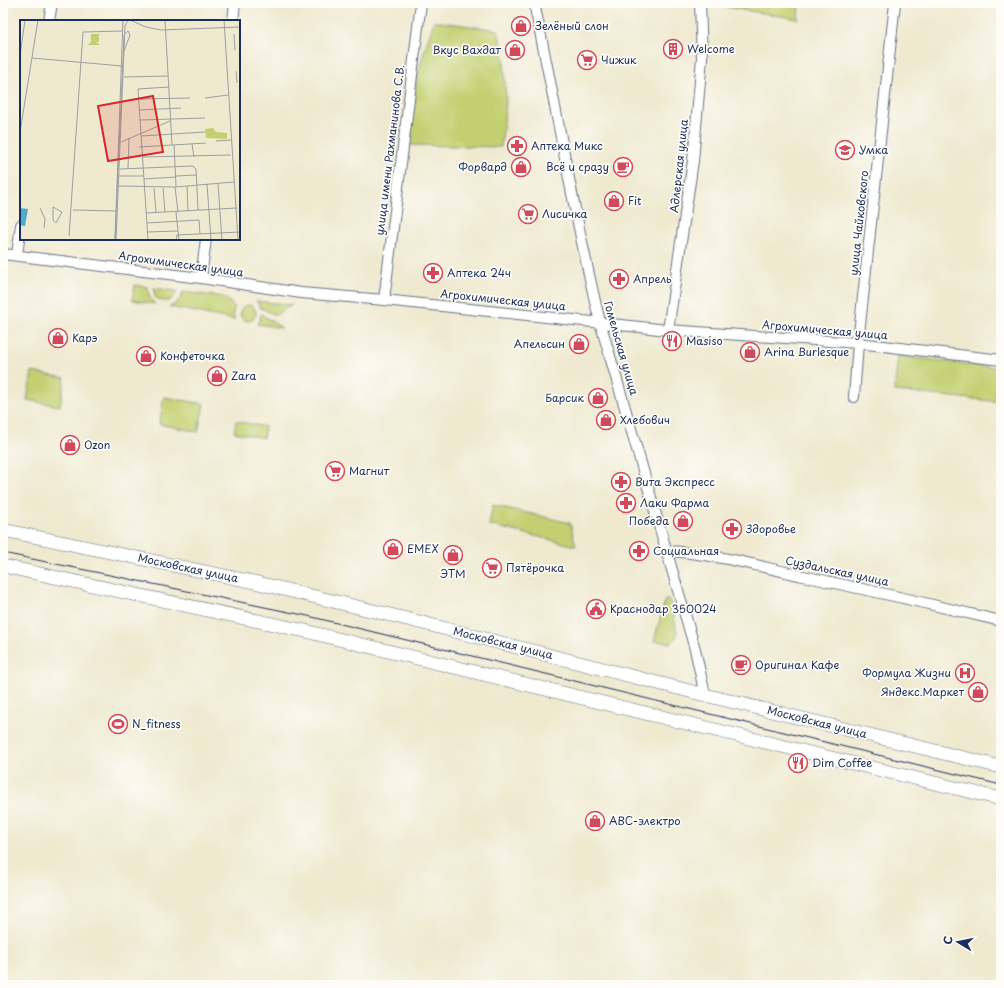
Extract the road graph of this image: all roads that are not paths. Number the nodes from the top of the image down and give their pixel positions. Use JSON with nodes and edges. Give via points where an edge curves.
{"nodes":[{"id":1,"x":52,"y":3,"type":"edge"},
{"id":2,"x":235,"y":3,"type":"edge"},
{"id":3,"x":421,"y":3,"type":"edge"},
{"id":4,"x":534,"y":3,"type":"edge"},
{"id":5,"x":700,"y":3,"type":"edge"},
{"id":6,"x":895,"y":3,"type":"edge"},
{"id":7,"x":49,"y":20,"type":"edge"},
{"id":8,"x":233,"y":20,"type":"edge"},
{"id":9,"x":20,"y":232,"type":"edge"},
{"id":10,"x":206,"y":240,"type":"edge"},
{"id":11,"x":3,"y":254,"type":"edge"},
{"id":12,"x":17,"y":255,"type":"junction"},
{"id":13,"x":201,"y":278,"type":"junction"},
{"id":14,"x":384,"y":300,"type":"junction"},
{"id":15,"x":600,"y":322,"type":"junction"},
{"id":16,"x":668,"y":330,"type":"junction"},
{"id":17,"x":858,"y":343,"type":"junction"},
{"id":18,"x":1001,"y":360,"type":"edge"},
{"id":19,"x":854,"y":398,"type":"dead end"},
{"id":20,"x":3,"y":530,"type":"edge"},
{"id":21,"x":666,"y":551,"type":"junction"},
{"id":22,"x":3,"y":566,"type":"edge"},
{"id":23,"x":1001,"y":621,"type":"edge"},
{"id":24,"x":705,"y":695,"type":"junction"},
{"id":25,"x":1001,"y":767,"type":"edge"},
{"id":26,"x":1001,"y":799,"type":"edge"}],
"edges":[{"from":1,"to":7,"type":"street"},
{"from":2,"to":8,"type":"street"},
{"from":3,"to":14,"type":"street","name":"улица имени Рахманинова С.В."},
{"from":4,"to":15,"type":"street","name":"Гомельская улица"},
{"from":5,"to":16,"type":"street","name":"Адлерская улица","via":[[702,58],[692,161]]},
{"from":6,"to":17,"type":"street","name":"улица Чайковского"},
{"from":9,"to":12,"type":"street"},
{"from":10,"to":13,"type":"street"},
{"from":11,"to":12,"type":"street","name":"Агрохимическая улица"},
{"from":12,"to":13,"type":"street","name":"Агрохимическая улица"},
{"from":13,"to":14,"type":"street","name":"Агрохимическая улица","via":[[301,294]]},
{"from":14,"to":15,"type":"street","name":"Агрохимическая улица"},
{"from":15,"to":16,"type":"street","name":"Агрохимическая улица"},
{"from":15,"to":21,"type":"street","name":"Гомельская улица"},
{"from":16,"to":17,"type":"street","name":"Агрохимическая улица"},
{"from":17,"to":18,"type":"street","name":"Агрохимическая улица"},
{"from":17,"to":19,"type":"street","name":"улица Чайковского"},
{"from":20,"to":24,"type":"street","name":"Московская улица","via":[[254,582]]},
{"from":21,"to":23,"type":"street","name":"Суздальская улица","via":[[690,552],[781,571]]},
{"from":21,"to":24,"type":"street","name":"Гомельская улица","via":[[695,649]]},
{"from":22,"to":26,"type":"street","via":[[305,631]]},
{"from":24,"to":25,"type":"street","name":"Московская улица"}]}
